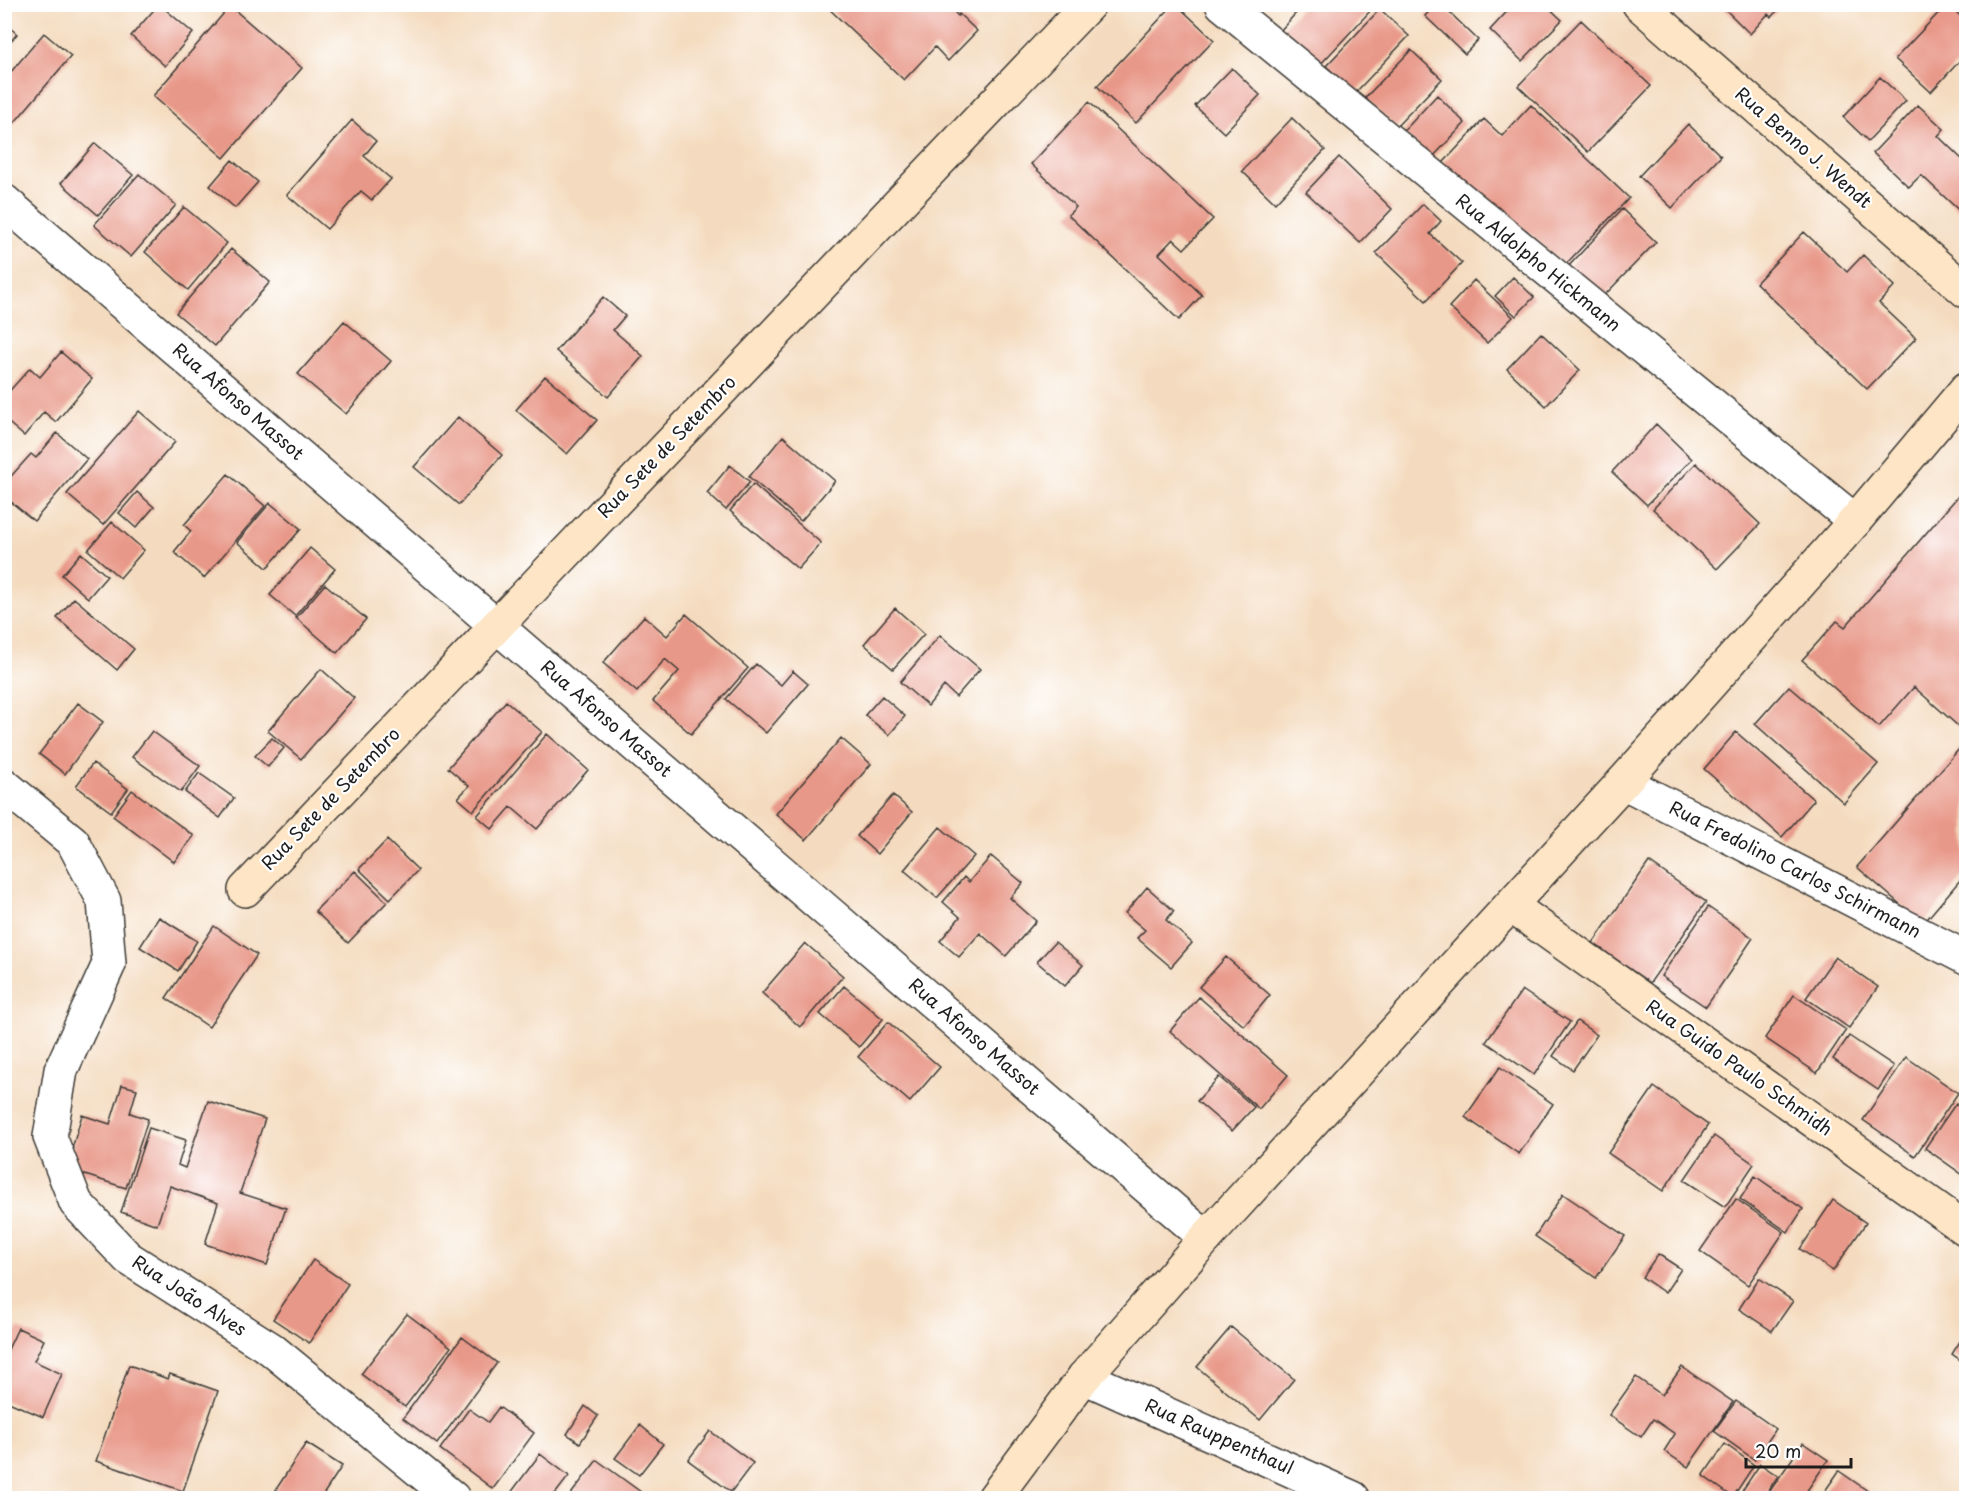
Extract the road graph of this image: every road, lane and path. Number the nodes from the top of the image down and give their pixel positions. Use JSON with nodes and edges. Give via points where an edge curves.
{"nodes":[{"id":1,"x":1089,"y":4,"type":"edge"},
{"id":2,"x":1222,"y":4,"type":"edge"},
{"id":3,"x":1639,"y":4,"type":"edge"},
{"id":4,"x":4,"y":201,"type":"edge"},
{"id":5,"x":1966,"y":291,"type":"edge"},
{"id":6,"x":1966,"y":389,"type":"edge"},
{"id":7,"x":1855,"y":521,"type":"junction"},
{"id":8,"x":497,"y":625,"type":"junction"},
{"id":9,"x":1623,"y":782,"type":"junction"},
{"id":10,"x":4,"y":785,"type":"edge"},
{"id":11,"x":245,"y":890,"type":"dead end"},
{"id":12,"x":1511,"y":906,"type":"junction"},
{"id":13,"x":1966,"y":958,"type":"edge"},
{"id":14,"x":1966,"y":1229,"type":"edge"},
{"id":15,"x":1206,"y":1238,"type":"junction"},
{"id":16,"x":1084,"y":1377,"type":"junction"},
{"id":17,"x":453,"y":1498,"type":"edge"},
{"id":18,"x":993,"y":1498,"type":"edge"},
{"id":19,"x":1353,"y":1498,"type":"edge"}],
"edges":[{"from":1,"to":8,"type":"street","name":"Rua Sete de Setembro"},
{"from":2,"to":7,"type":"street","name":"Rua Aldolpho Hickmann"},
{"from":3,"to":5,"type":"street","name":"Rua Benno J. Wendt"},
{"from":4,"to":8,"type":"street","name":"Rua Afonso Massot"},
{"from":6,"to":7,"type":"street"},
{"from":7,"to":9,"type":"street"},
{"from":8,"to":11,"type":"street","name":"Rua Sete de Setembro"},
{"from":8,"to":15,"type":"street","name":"Rua Afonso Massot"},
{"from":9,"to":12,"type":"street"},
{"from":9,"to":13,"type":"street","name":"Rua Fredolino Carlos Schirmann"},
{"from":10,"to":17,"type":"street","name":"Rua João Alves","via":[[73,842],[104,901],[109,964],[61,1070],[50,1137],[76,1203],[128,1258],[271,1349]]},
{"from":12,"to":14,"type":"street","name":"Rua Guido Paulo Schmidh"},
{"from":12,"to":15,"type":"street"},
{"from":15,"to":16,"type":"street"},
{"from":16,"to":18,"type":"street"},
{"from":16,"to":19,"type":"street","name":"Rua Rauppenthaul"}]}
